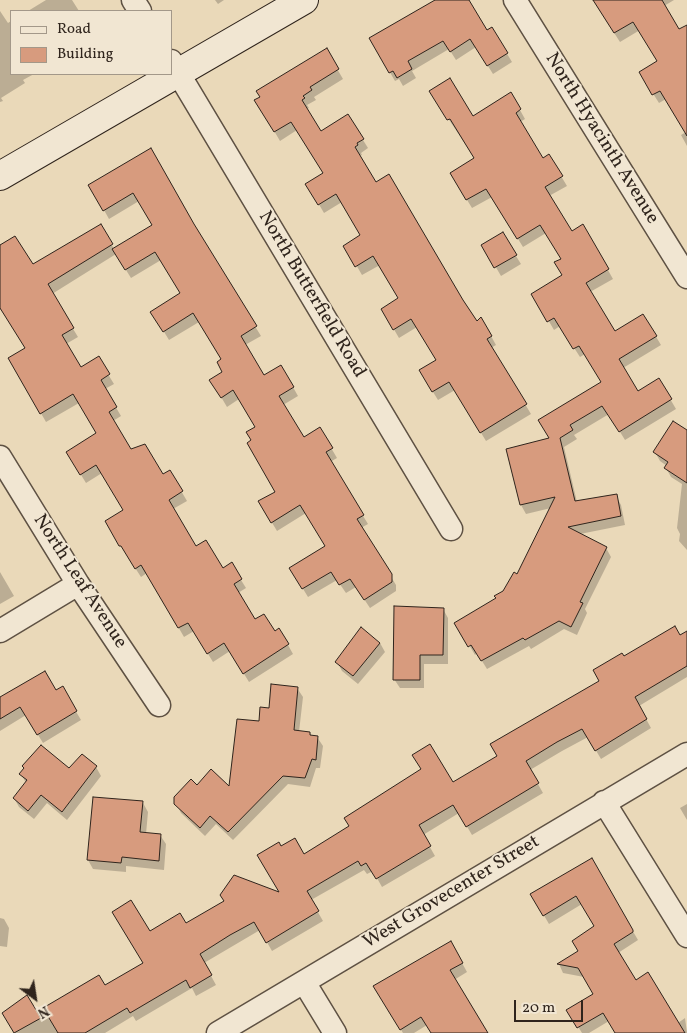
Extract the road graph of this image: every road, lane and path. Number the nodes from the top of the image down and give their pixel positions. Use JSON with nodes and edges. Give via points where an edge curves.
{"nodes":[{"id":1,"x":304,"y":0,"type":"edge"},
{"id":2,"x":515,"y":0,"type":"edge"},
{"id":3,"x":175,"y":67,"type":"edge"},
{"id":4,"x":162,"y":75,"type":"edge"},
{"id":5,"x":0,"y":176,"type":"edge"},
{"id":6,"x":687,"y":277,"type":"edge"},
{"id":7,"x":0,"y":458,"type":"edge"},
{"id":8,"x":451,"y":529,"type":"dead end"},
{"id":9,"x":78,"y":584,"type":"junction"},
{"id":10,"x":0,"y":631,"type":"edge"},
{"id":11,"x":159,"y":706,"type":"dead end"},
{"id":12,"x":687,"y":754,"type":"edge"},
{"id":13,"x":604,"y":802,"type":"junction"},
{"id":14,"x":687,"y":936,"type":"edge"},
{"id":15,"x":304,"y":982,"type":"junction"},
{"id":16,"x":218,"y":1033,"type":"edge"},
{"id":17,"x":335,"y":1033,"type":"edge"}],
"edges":[{"from":1,"to":3,"type":"main road"},
{"from":2,"to":6,"type":"street","name":"North Hyacinth Avenue"},
{"from":3,"to":8,"type":"street","name":"North Butterfield Road"},
{"from":4,"to":5,"type":"main road"},
{"from":7,"to":9,"type":"street","name":"North Leaf Avenue"},
{"from":9,"to":10,"type":"street"},
{"from":9,"to":11,"type":"street","name":"North Leaf Avenue"},
{"from":12,"to":13,"type":"street","name":"West Grovecenter Street"},
{"from":13,"to":14,"type":"street"},
{"from":13,"to":15,"type":"street","name":"West Grovecenter Street"},
{"from":15,"to":16,"type":"street","name":"West Grovecenter Street"},
{"from":15,"to":17,"type":"street"}]}
